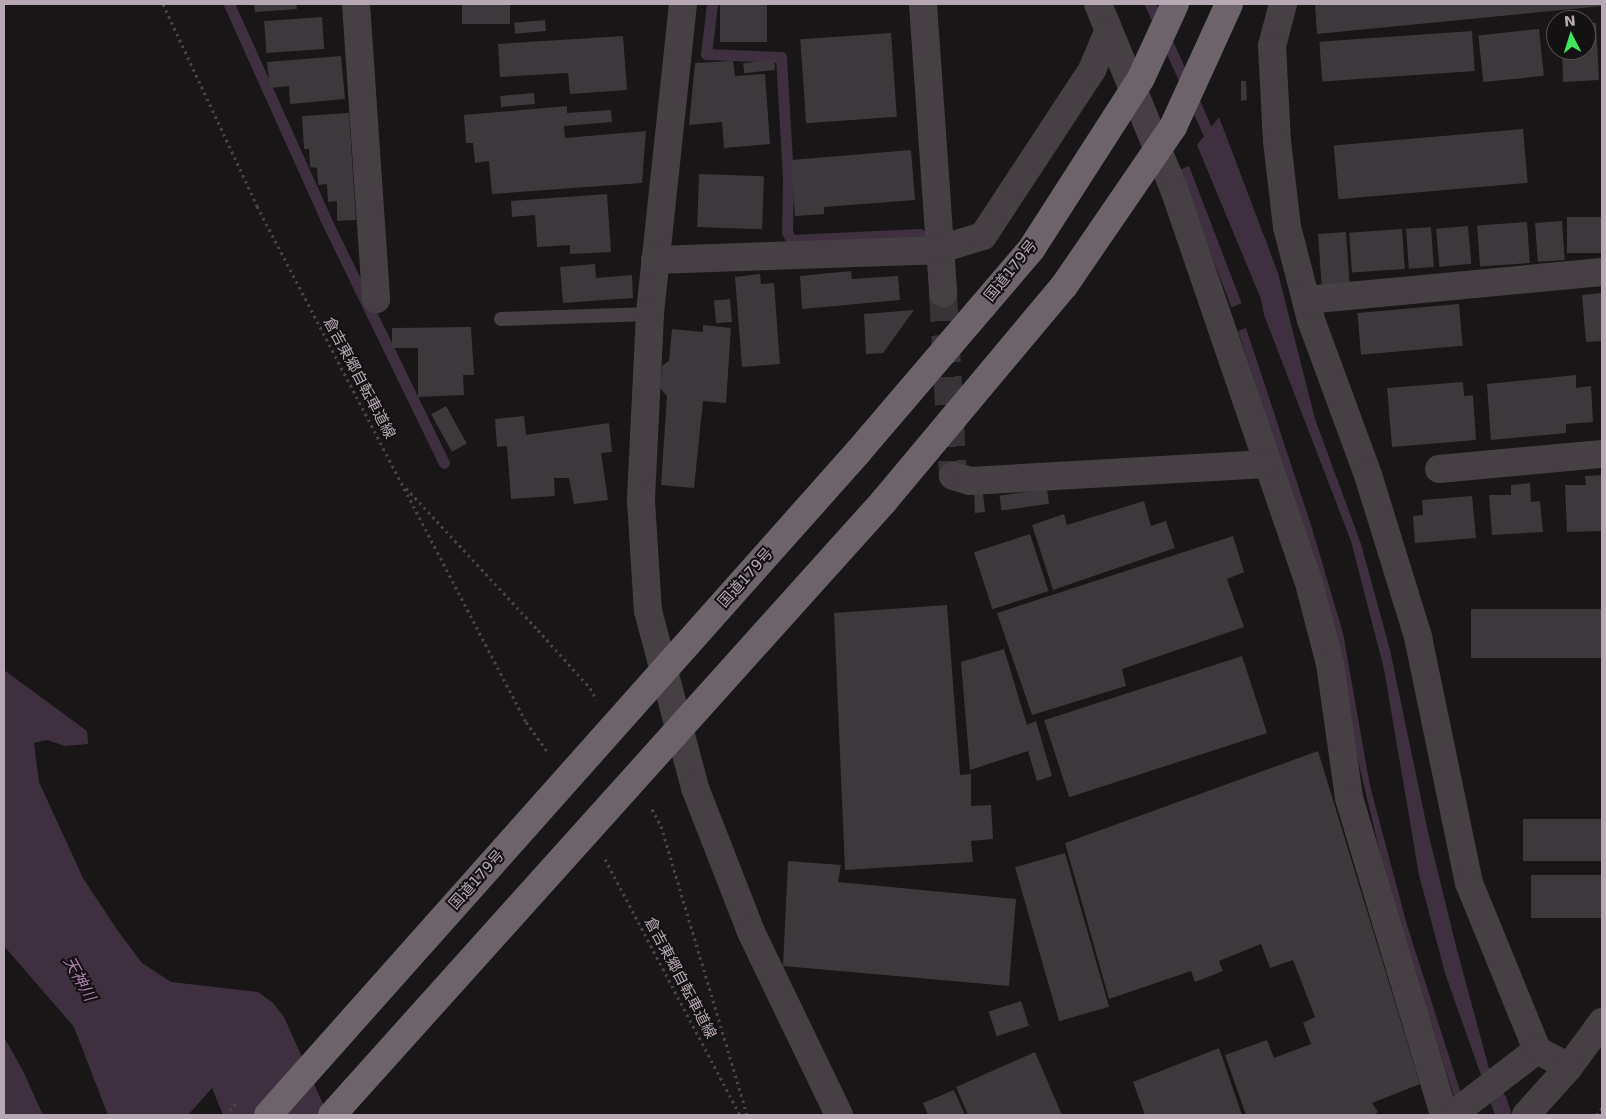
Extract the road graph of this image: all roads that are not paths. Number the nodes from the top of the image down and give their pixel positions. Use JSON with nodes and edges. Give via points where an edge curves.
{"nodes":[{"id":1,"x":356,"y":4,"type":"edge"},
{"id":2,"x":683,"y":4,"type":"edge"},
{"id":3,"x":923,"y":4,"type":"edge"},
{"id":4,"x":1098,"y":4,"type":"edge"},
{"id":5,"x":1175,"y":4,"type":"edge"},
{"id":6,"x":1229,"y":4,"type":"edge"},
{"id":7,"x":1283,"y":4,"type":"edge"},
{"id":8,"x":1108,"y":32,"type":"junction"},
{"id":9,"x":937,"y":250,"type":"junction"},
{"id":10,"x":655,"y":260,"type":"junction"},
{"id":11,"x":1602,"y":272,"type":"edge"},
{"id":12,"x":943,"y":293,"type":"tunnel mouth"},
{"id":13,"x":376,"y":299,"type":"dead end"},
{"id":14,"x":1306,"y":300,"type":"junction"},
{"id":15,"x":650,"y":314,"type":"junction"},
{"id":16,"x":501,"y":319,"type":"dead end"},
{"id":17,"x":1602,"y":454,"type":"edge"},
{"id":18,"x":1267,"y":464,"type":"junction"},
{"id":19,"x":1439,"y":469,"type":"dead end"},
{"id":20,"x":953,"y":476,"type":"dead end"},
{"id":21,"x":1602,"y":1022,"type":"edge"},
{"id":22,"x":1537,"y":1050,"type":"junction"},
{"id":23,"x":1569,"y":1067,"type":"junction"},
{"id":24,"x":268,"y":1115,"type":"edge"},
{"id":25,"x":332,"y":1115,"type":"edge"},
{"id":26,"x":839,"y":1115,"type":"edge"},
{"id":27,"x":1444,"y":1115,"type":"edge"},
{"id":28,"x":1452,"y":1115,"type":"edge"},
{"id":29,"x":1527,"y":1115,"type":"edge"}],
"edges":[{"from":1,"to":13,"type":"street"},
{"from":2,"to":10,"type":"street"},
{"from":3,"to":9,"type":"street"},
{"from":4,"to":8,"type":"street"},
{"from":5,"to":24,"type":"highway","name":"国道179号","bridge":true,"via":[[1140,78],[1032,248],[858,452]]},
{"from":6,"to":25,"type":"highway","bridge":true,"via":[[1172,127],[1064,286],[884,501]]},
{"from":7,"to":14,"type":"street","via":[[1272,46],[1277,140],[1287,227]]},
{"from":8,"to":9,"type":"street","via":[[1092,70],[983,236]]},
{"from":8,"to":18,"type":"street","via":[[1174,189]]},
{"from":9,"to":10,"type":"street"},
{"from":9,"to":12,"type":"street"},
{"from":10,"to":15,"type":"street"},
{"from":11,"to":14,"type":"street"},
{"from":14,"to":22,"type":"street","via":[[1368,475],[1418,637],[1469,883]]},
{"from":15,"to":16,"type":"lane"},
{"from":15,"to":26,"type":"street","via":[[641,501],[648,611],[695,788],[751,932]]},
{"from":17,"to":19,"type":"street"},
{"from":18,"to":20,"type":"street","via":[[970,481]]},
{"from":18,"to":27,"type":"street","via":[[1310,587],[1330,664],[1349,798]]},
{"from":21,"to":23,"type":"street"},
{"from":22,"to":23,"type":"street"},
{"from":22,"to":28,"type":"street"},
{"from":23,"to":29,"type":"street"}]}
